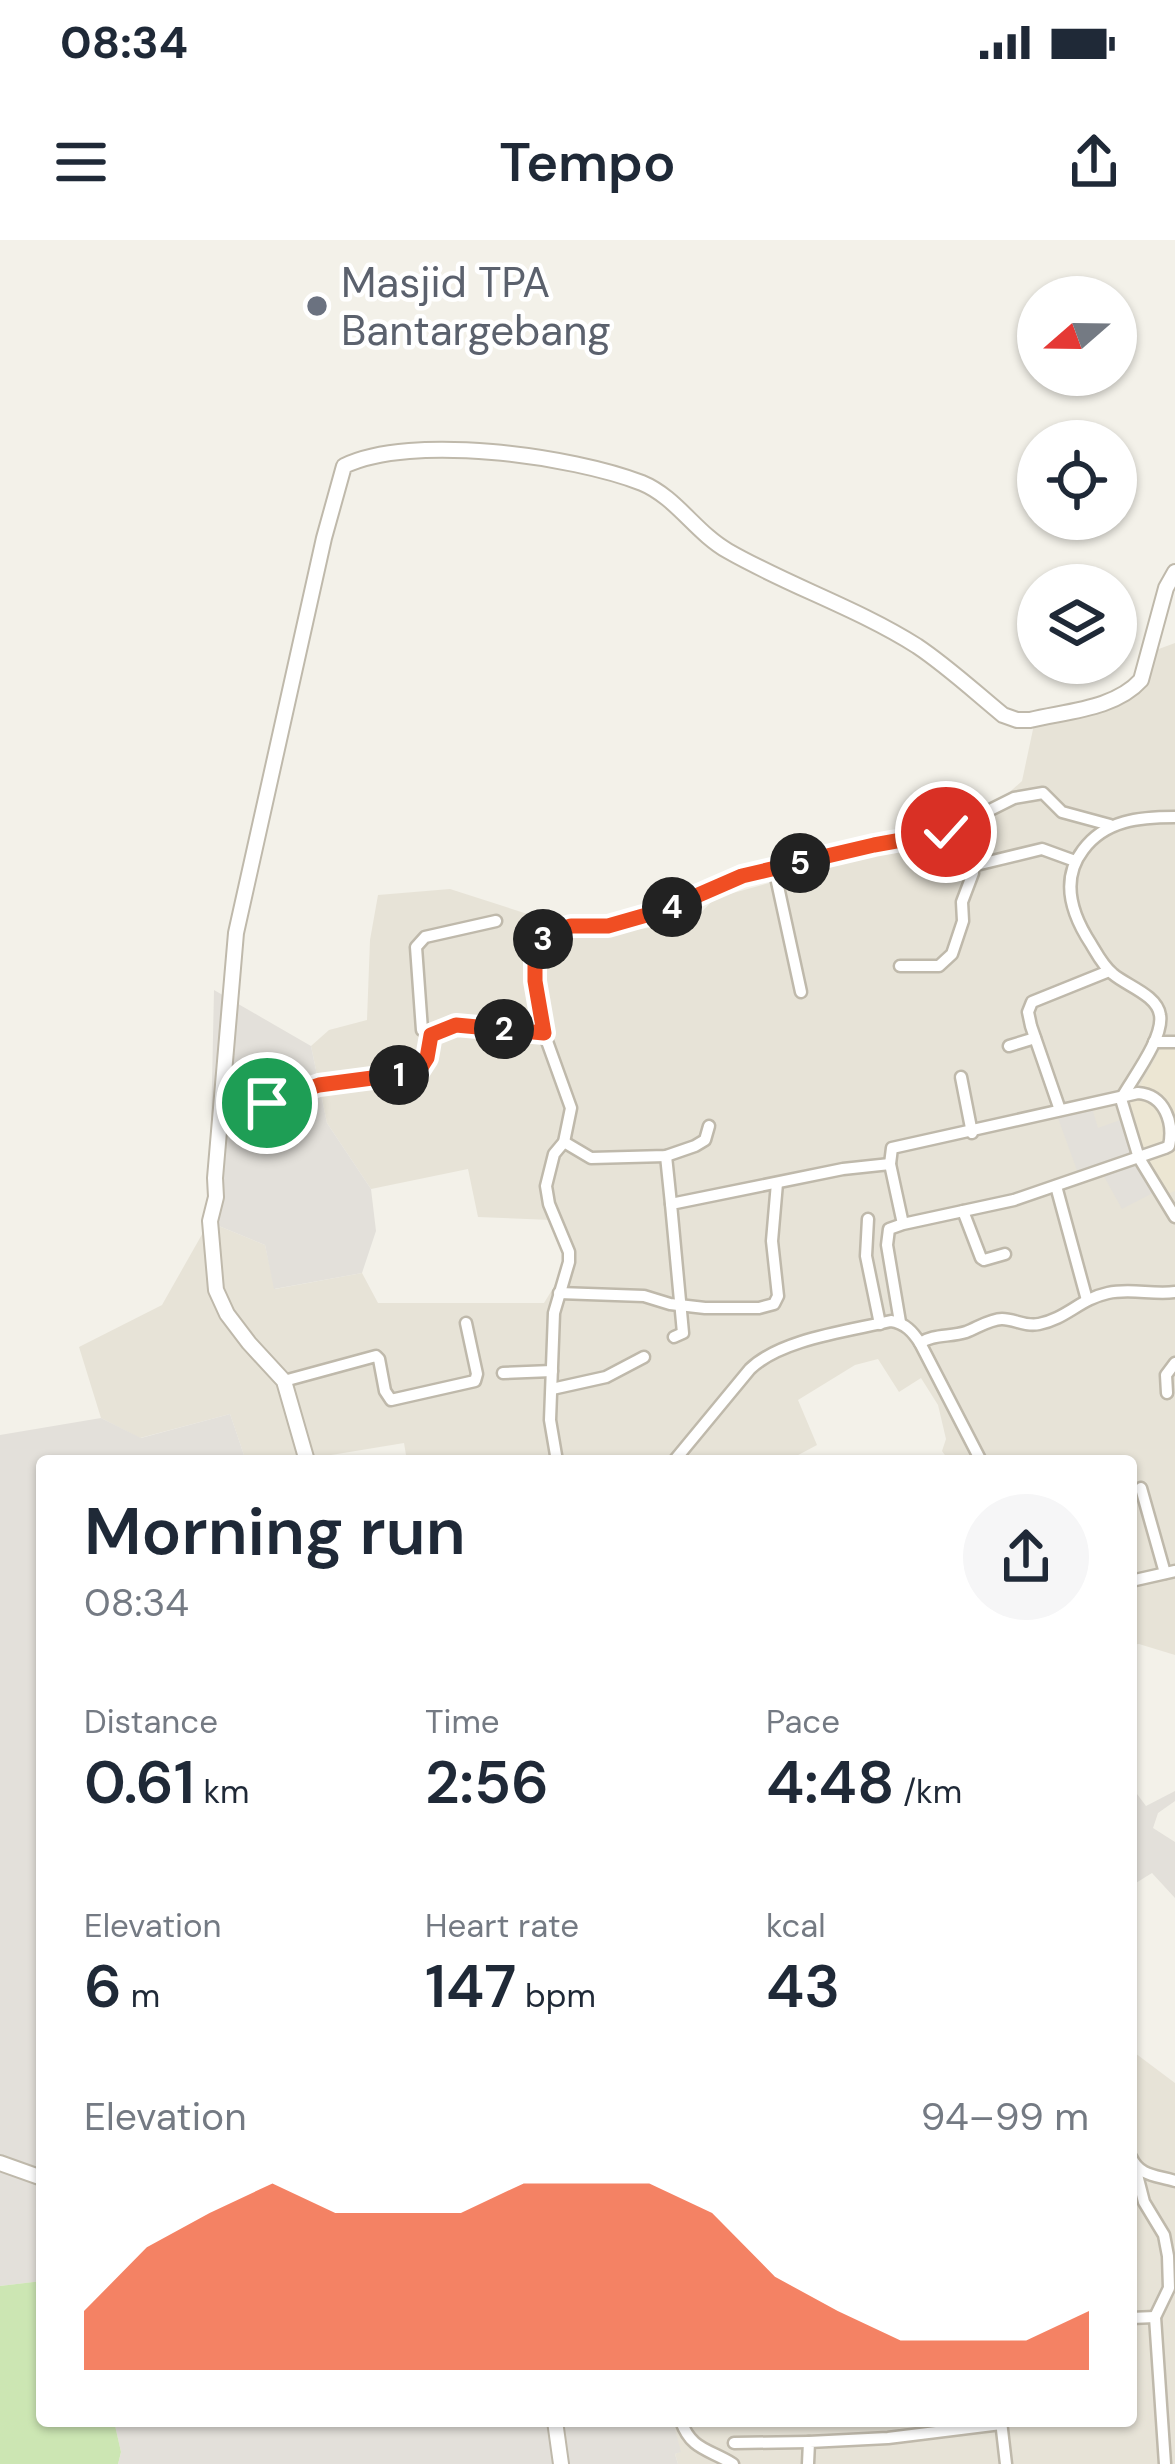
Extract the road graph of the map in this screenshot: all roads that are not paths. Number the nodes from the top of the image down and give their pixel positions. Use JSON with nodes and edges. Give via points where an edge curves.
{"nodes":[{"id":1,"x":1175,"y":572,"type":"edge"},
{"id":2,"x":1175,"y":817,"type":"edge"},
{"id":3,"x":1111,"y":826,"type":"junction"},
{"id":4,"x":946,"y":832,"type":"junction"},
{"id":5,"x":1075,"y":861,"type":"junction"},
{"id":6,"x":973,"y":866,"type":"junction"},
{"id":7,"x":774,"y":868,"type":"junction"},
{"id":8,"x":496,"y":921,"type":"dead end"},
{"id":9,"x":901,"y":966,"type":"dead end"},
{"id":10,"x":1109,"y":971,"type":"junction"},
{"id":11,"x":801,"y":992,"type":"dead end"},
{"id":12,"x":544,"y":1033,"type":"junction"},
{"id":13,"x":431,"y":1035,"type":"junction"},
{"id":14,"x":1035,"y":1038,"type":"junction"},
{"id":15,"x":1154,"y":1042,"type":"junction"},
{"id":16,"x":1175,"y":1042,"type":"edge"},
{"id":17,"x":1010,"y":1046,"type":"dead end"},
{"id":18,"x":961,"y":1077,"type":"dead end"},
{"id":19,"x":1121,"y":1099,"type":"junction"},
{"id":20,"x":1170,"y":1106,"type":"edge"},
{"id":21,"x":1060,"y":1110,"type":"junction"},
{"id":22,"x":709,"y":1126,"type":"dead end"},
{"id":23,"x":220,"y":1129,"type":"junction"},
{"id":24,"x":972,"y":1132,"type":"junction"},
{"id":25,"x":564,"y":1142,"type":"junction"},
{"id":26,"x":666,"y":1156,"type":"junction"},
{"id":27,"x":1139,"y":1158,"type":"junction"},
{"id":28,"x":890,"y":1164,"type":"junction"},
{"id":29,"x":777,"y":1183,"type":"junction"},
{"id":30,"x":1056,"y":1186,"type":"junction"},
{"id":31,"x":1171,"y":1203,"type":"edge"},
{"id":32,"x":671,"y":1204,"type":"junction"},
{"id":33,"x":963,"y":1210,"type":"junction"},
{"id":34,"x":1175,"y":1217,"type":"edge"},
{"id":35,"x":868,"y":1219,"type":"dead end"},
{"id":36,"x":903,"y":1223,"type":"junction"},
{"id":37,"x":887,"y":1245,"type":"junction"},
{"id":38,"x":866,"y":1253,"type":"junction"},
{"id":39,"x":1005,"y":1254,"type":"dead end"},
{"id":40,"x":560,"y":1293,"type":"junction"},
{"id":41,"x":1170,"y":1293,"type":"edge"},
{"id":42,"x":1087,"y":1300,"type":"junction"},
{"id":43,"x":682,"y":1306,"type":"junction"},
{"id":44,"x":1175,"y":1306,"type":"edge"},
{"id":45,"x":900,"y":1322,"type":"junction"},
{"id":46,"x":466,"y":1323,"type":"dead end"},
{"id":47,"x":880,"y":1324,"type":"junction"},
{"id":48,"x":674,"y":1336,"type":"dead end"},
{"id":49,"x":920,"y":1343,"type":"junction"},
{"id":50,"x":644,"y":1357,"type":"dead end"},
{"id":51,"x":1175,"y":1363,"type":"edge"},
{"id":52,"x":552,"y":1371,"type":"junction"},
{"id":53,"x":503,"y":1373,"type":"dead end"},
{"id":54,"x":284,"y":1381,"type":"junction"},
{"id":55,"x":553,"y":1389,"type":"junction"},
{"id":56,"x":1167,"y":1393,"type":"dead end"},
{"id":57,"x":306,"y":1455,"type":"edge"},
{"id":58,"x":556,"y":1455,"type":"edge"},
{"id":59,"x":679,"y":1455,"type":"edge"},
{"id":60,"x":977,"y":1455,"type":"edge"},
{"id":61,"x":1141,"y":1488,"type":"dead end"},
{"id":62,"x":1170,"y":1572,"type":"edge"},
{"id":63,"x":1137,"y":1580,"type":"edge"},
{"id":64,"x":0,"y":2163,"type":"edge"},
{"id":65,"x":1137,"y":2165,"type":"edge"},
{"id":66,"x":36,"y":2176,"type":"edge"},
{"id":67,"x":1137,"y":2177,"type":"edge"},
{"id":68,"x":1175,"y":2181,"type":"edge"},
{"id":69,"x":1155,"y":2317,"type":"junction"},
{"id":70,"x":1137,"y":2318,"type":"edge"},
{"id":71,"x":557,"y":2427,"type":"edge"},
{"id":72,"x":682,"y":2427,"type":"edge"},
{"id":73,"x":965,"y":2427,"type":"edge"},
{"id":74,"x":1002,"y":2427,"type":"edge"},
{"id":75,"x":809,"y":2442,"type":"junction"},
{"id":76,"x":734,"y":2443,"type":"dead end"},
{"id":77,"x":1175,"y":2457,"type":"edge"},
{"id":78,"x":561,"y":2464,"type":"edge"},
{"id":79,"x":733,"y":2464,"type":"edge"},
{"id":80,"x":808,"y":2464,"type":"edge"},
{"id":81,"x":1006,"y":2464,"type":"edge"},
{"id":82,"x":1166,"y":2464,"type":"edge"}],
"edges":[{"from":1,"to":23,"type":"street","via":[[1131,691],[1017,720],[918,647],[724,549],[644,484],[565,462],[446,448],[344,466],[236,933]]},
{"from":2,"to":3,"type":"street"},
{"from":3,"to":4,"type":"street","via":[[1062,812],[1042,793]]},
{"from":3,"to":5,"type":"street"},
{"from":4,"to":6,"type":"street"},
{"from":4,"to":7,"type":"street"},
{"from":5,"to":6,"type":"street","via":[[1042,849]]},
{"from":5,"to":10,"type":"street","via":[[1070,899]]},
{"from":6,"to":9,"type":"street","via":[[952,954],[939,966]]},
{"from":7,"to":11,"type":"street"},
{"from":7,"to":12,"type":"street","via":[[664,910],[544,938],[535,953]]},
{"from":8,"to":13,"type":"street","via":[[418,942],[422,1030]]},
{"from":10,"to":14,"type":"street","via":[[1032,1001]]},
{"from":10,"to":15,"type":"street","via":[[1154,1001]]},
{"from":12,"to":13,"type":"street","via":[[456,1025]]},
{"from":12,"to":25,"type":"street","via":[[572,1108]]},
{"from":13,"to":23,"type":"street","via":[[418,1072],[326,1084],[237,1115]]},
{"from":14,"to":17,"type":"street"},
{"from":14,"to":21,"type":"street"},
{"from":15,"to":16,"type":"street"},
{"from":15,"to":19,"type":"street"},
{"from":18,"to":24,"type":"street"},
{"from":19,"to":20,"type":"street","via":[[1144,1094]]},
{"from":19,"to":21,"type":"street"},
{"from":19,"to":27,"type":"street"},
{"from":20,"to":27,"type":"street","via":[[1172,1143]]},
{"from":21,"to":24,"type":"street"},
{"from":22,"to":26,"type":"street","via":[[705,1140]]},
{"from":23,"to":54,"type":"street","via":[[210,1221],[216,1289],[227,1314]]},
{"from":24,"to":28,"type":"street","via":[[899,1146]]},
{"from":25,"to":26,"type":"street","via":[[591,1158]]},
{"from":25,"to":40,"type":"street","via":[[546,1186],[569,1252]]},
{"from":26,"to":32,"type":"street"},
{"from":27,"to":30,"type":"street"},
{"from":27,"to":31,"type":"street"},
{"from":28,"to":29,"type":"street"},
{"from":28,"to":36,"type":"street"},
{"from":29,"to":32,"type":"street"},
{"from":29,"to":43,"type":"street","via":[[777,1301],[759,1308]]},
{"from":30,"to":33,"type":"street"},
{"from":30,"to":42,"type":"street"},
{"from":31,"to":34,"type":"street"},
{"from":32,"to":43,"type":"street"},
{"from":33,"to":36,"type":"street"},
{"from":33,"to":39,"type":"street","via":[[981,1258]]},
{"from":35,"to":38,"type":"street"},
{"from":36,"to":37,"type":"street","via":[[889,1229]]},
{"from":37,"to":38,"type":"street"},
{"from":37,"to":45,"type":"street"},
{"from":38,"to":47,"type":"street"},
{"from":40,"to":43,"type":"street"},
{"from":40,"to":52,"type":"street"},
{"from":41,"to":42,"type":"street","via":[[1109,1292]]},
{"from":41,"to":44,"type":"street"},
{"from":42,"to":49,"type":"street","via":[[1043,1323],[1005,1318]]},
{"from":43,"to":48,"type":"street","via":[[682,1333]]},
{"from":45,"to":47,"type":"street"},
{"from":45,"to":49,"type":"street"},
{"from":46,"to":54,"type":"street","via":[[475,1382],[391,1400],[376,1356]]},
{"from":47,"to":59,"type":"street","via":[[758,1361]]},
{"from":49,"to":60,"type":"street"},
{"from":50,"to":55,"type":"street","via":[[606,1377]]},
{"from":51,"to":56,"type":"street"},
{"from":52,"to":53,"type":"street"},
{"from":52,"to":55,"type":"street"},
{"from":54,"to":57,"type":"street"},
{"from":55,"to":58,"type":"street"},
{"from":61,"to":62,"type":"street"},
{"from":62,"to":63,"type":"street"},
{"from":64,"to":66,"type":"street"},
{"from":65,"to":68,"type":"street"},
{"from":67,"to":69,"type":"street","via":[[1168,2256],[1169,2288]]},
{"from":69,"to":70,"type":"street"},
{"from":69,"to":82,"type":"street"},
{"from":71,"to":78,"type":"street"},
{"from":72,"to":79,"type":"street","via":[[696,2446]]},
{"from":73,"to":75,"type":"street"},
{"from":74,"to":81,"type":"street"},
{"from":75,"to":76,"type":"street"},
{"from":75,"to":80,"type":"street"},
{"from":77,"to":82,"type":"street"}]}
